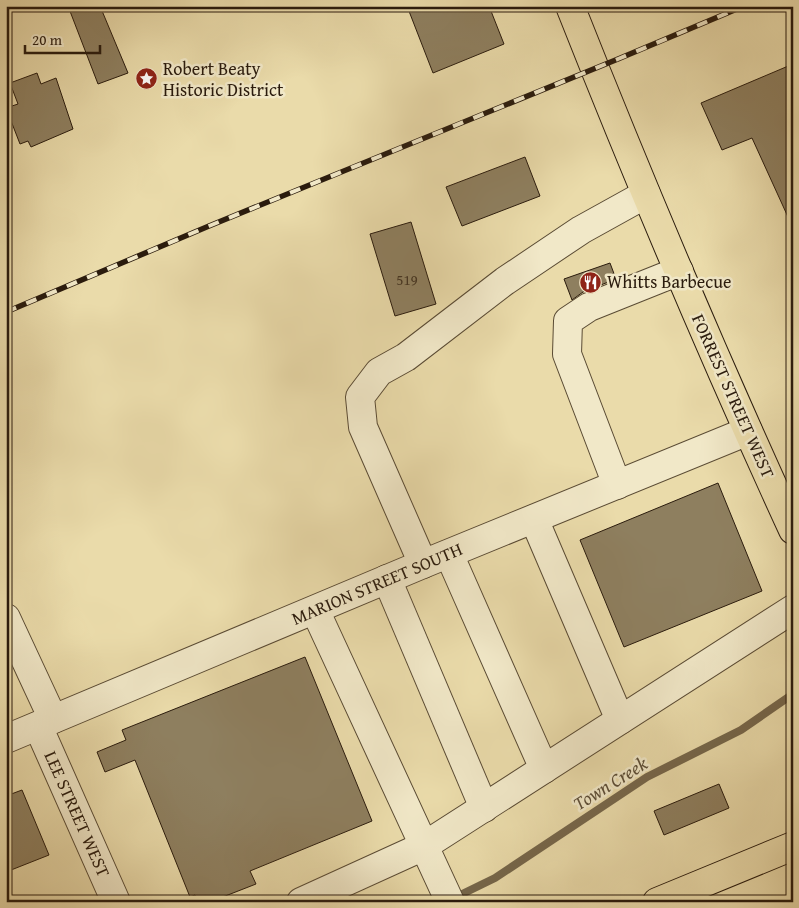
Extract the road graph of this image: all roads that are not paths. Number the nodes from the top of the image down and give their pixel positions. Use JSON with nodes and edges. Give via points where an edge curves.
{"nodes":[{"id":1,"x":570,"y":6,"type":"edge"},
{"id":2,"x":646,"y":194,"type":"junction"},
{"id":3,"x":679,"y":271,"type":"junction"},
{"id":4,"x":748,"y":431,"type":"junction"},
{"id":5,"x":617,"y":485,"type":"junction"},
{"id":6,"x":534,"y":519,"type":"junction"},
{"id":7,"x":793,"y":530,"type":"edge"},
{"id":8,"x":449,"y":554,"type":"junction"},
{"id":9,"x":423,"y":564,"type":"junction"},
{"id":10,"x":387,"y":580,"type":"junction"},
{"id":11,"x":793,"y":609,"type":"edge"},
{"id":12,"x":315,"y":610,"type":"junction"},
{"id":13,"x":6,"y":618,"type":"edge"},
{"id":14,"x":620,"y":720,"type":"junction"},
{"id":15,"x":45,"y":723,"type":"junction"},
{"id":16,"x":6,"y":738,"type":"edge"},
{"id":17,"x":544,"y":769,"type":"junction"},
{"id":18,"x":484,"y":808,"type":"junction"},
{"id":19,"x":424,"y":846,"type":"junction"},
{"id":20,"x":793,"y":846,"type":"edge"},
{"id":21,"x":444,"y":890,"type":"edge"},
{"id":22,"x":116,"y":902,"type":"edge"},
{"id":23,"x":301,"y":902,"type":"edge"},
{"id":24,"x":657,"y":902,"type":"edge"}],
"edges":[{"from":1,"to":2,"type":"main road","name":"FORREST STREET WEST"},
{"from":2,"to":3,"type":"main road","name":"FORREST STREET WEST"},
{"from":2,"to":9,"type":"street","via":[[581,230],[505,281],[406,357],[379,372],[360,397],[363,427]]},
{"from":3,"to":4,"type":"main road","name":"FORREST STREET WEST"},
{"from":3,"to":5,"type":"street","via":[[589,307],[568,321],[567,354]]},
{"from":4,"to":5,"type":"street","name":"MARION STREET SOUTH"},
{"from":4,"to":7,"type":"main road","name":"FORREST STREET WEST"},
{"from":5,"to":6,"type":"street","name":"MARION STREET SOUTH"},
{"from":6,"to":8,"type":"street","name":"MARION STREET SOUTH"},
{"from":6,"to":14,"type":"street"},
{"from":8,"to":9,"type":"street","name":"MARION STREET SOUTH"},
{"from":8,"to":17,"type":"street"},
{"from":9,"to":10,"type":"street","name":"MARION STREET SOUTH"},
{"from":10,"to":12,"type":"street","name":"MARION STREET SOUTH"},
{"from":10,"to":18,"type":"street"},
{"from":11,"to":14,"type":"street"},
{"from":12,"to":15,"type":"street","name":"MARION STREET SOUTH"},
{"from":12,"to":19,"type":"street"},
{"from":13,"to":15,"type":"street","name":"LEE STREET WEST"},
{"from":14,"to":17,"type":"street"},
{"from":15,"to":16,"type":"street","name":"MARION STREET SOUTH"},
{"from":15,"to":22,"type":"street","name":"LEE STREET WEST"},
{"from":17,"to":18,"type":"street"},
{"from":18,"to":19,"type":"street"},
{"from":19,"to":21,"type":"street"},
{"from":19,"to":23,"type":"street"},
{"from":20,"to":24,"type":"main road"}]}
